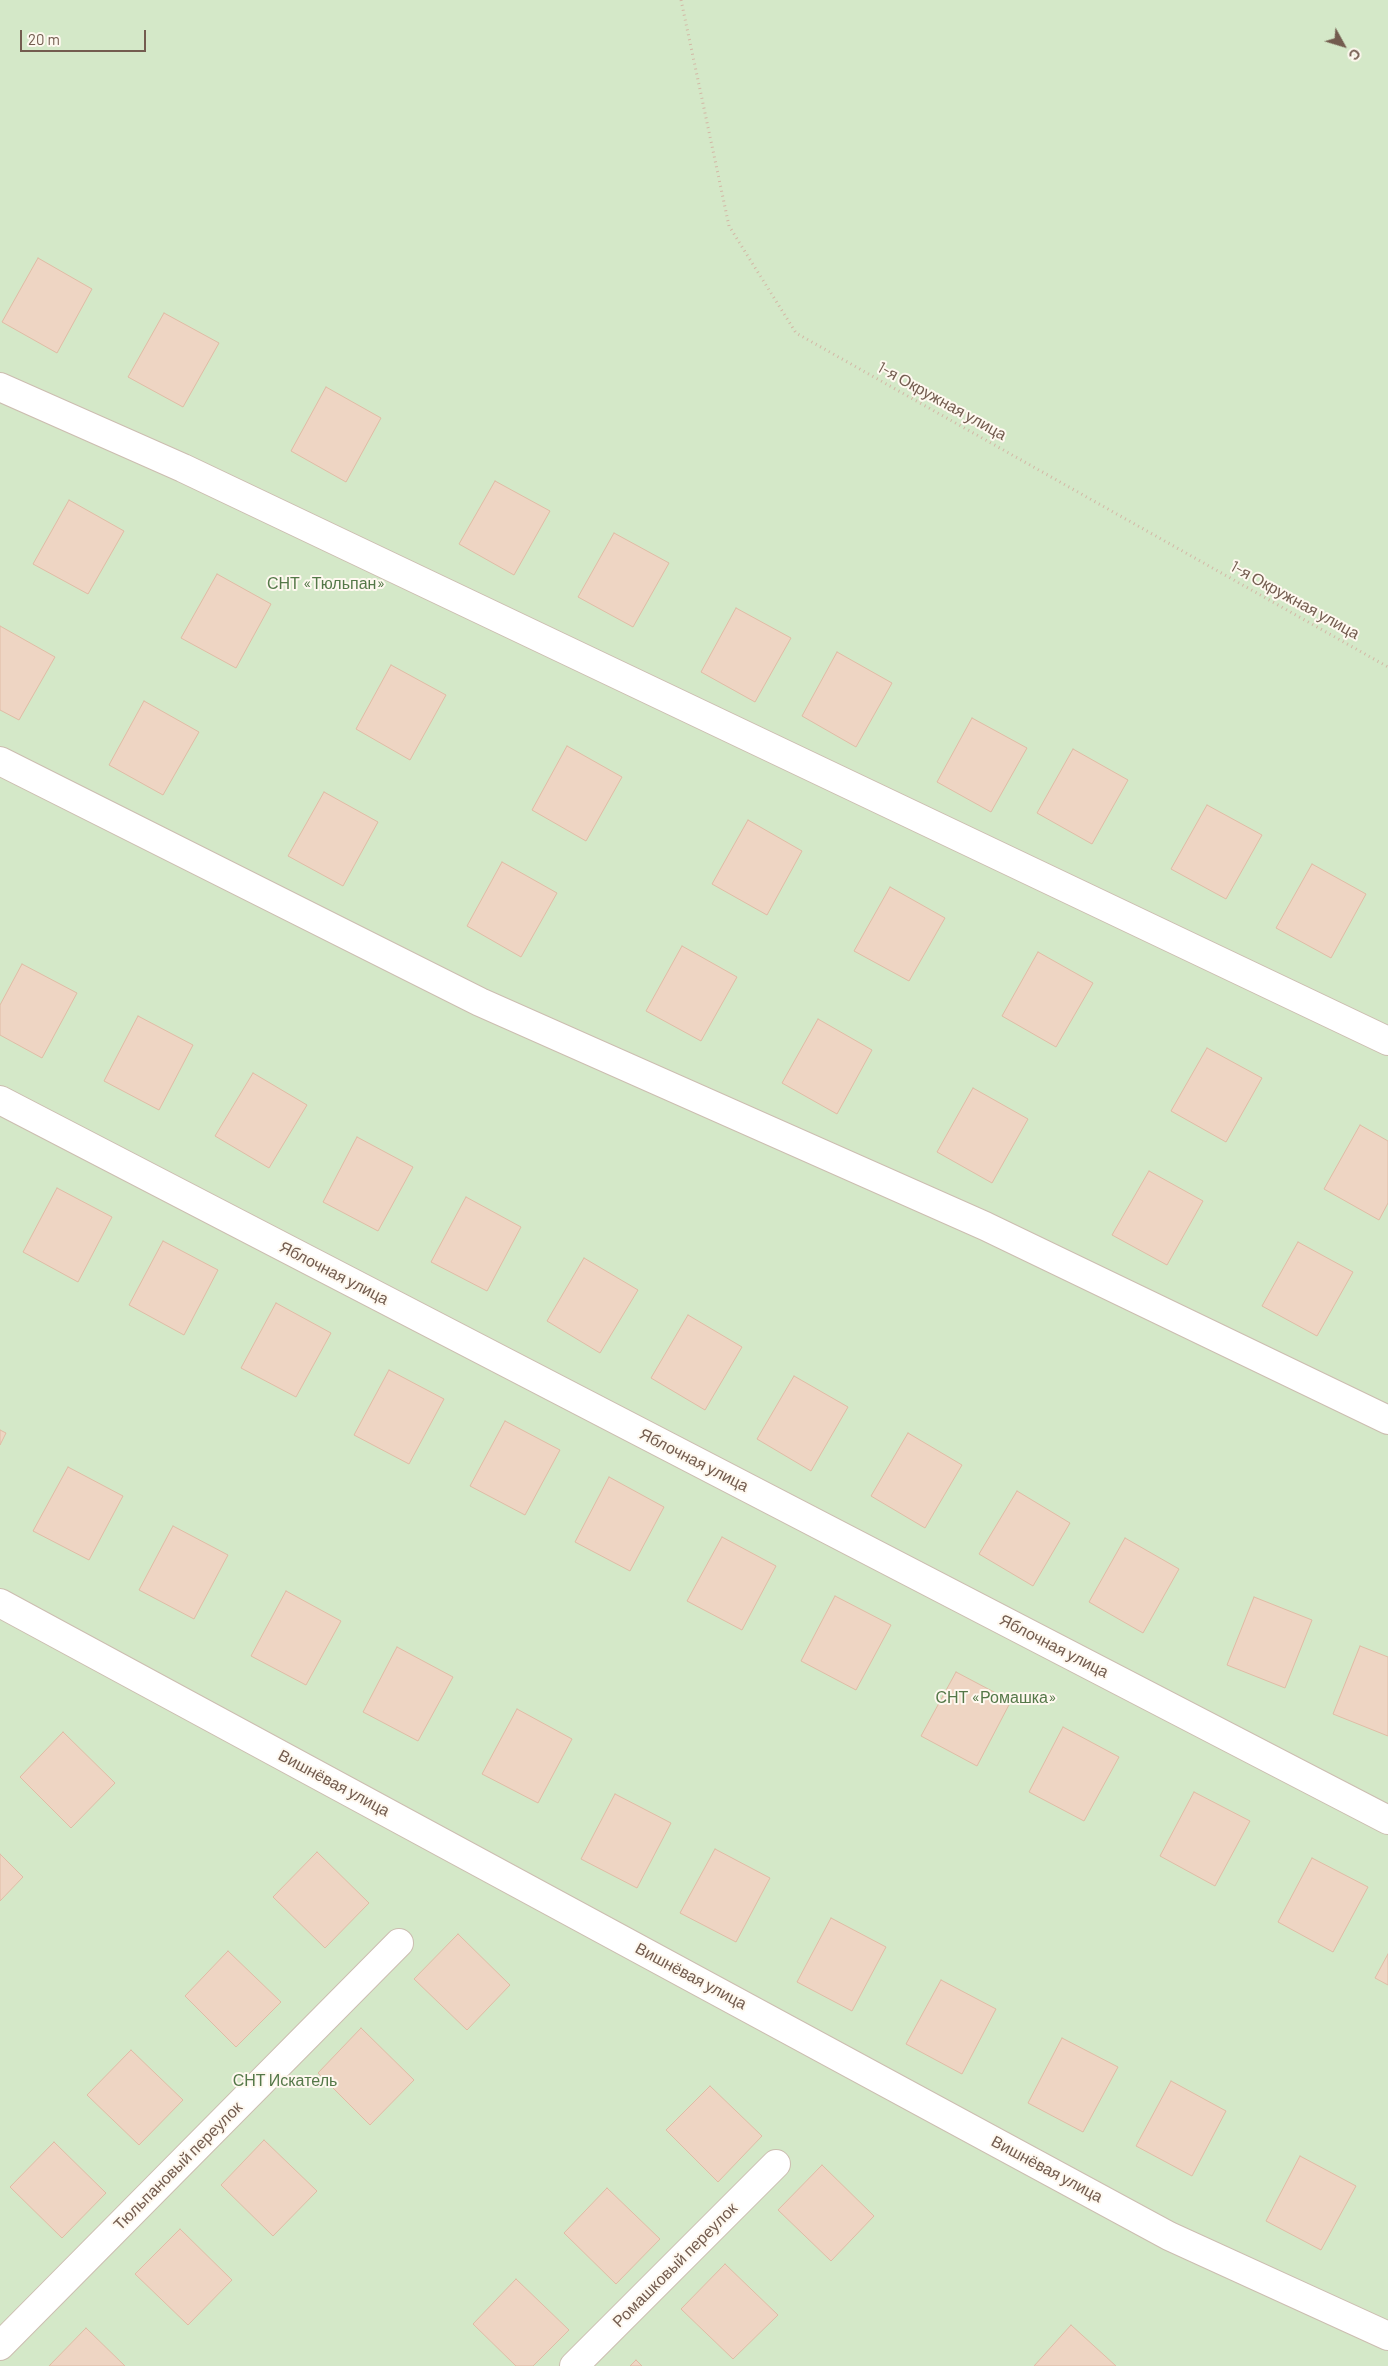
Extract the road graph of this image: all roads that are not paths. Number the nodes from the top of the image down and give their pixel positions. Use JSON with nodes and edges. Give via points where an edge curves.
{"nodes":[{"id":1,"x":0,"y":387,"type":"edge"},
{"id":2,"x":0,"y":762,"type":"edge"},
{"id":3,"x":1388,"y":1041,"type":"edge"},
{"id":4,"x":0,"y":1100,"type":"edge"},
{"id":5,"x":1388,"y":1420,"type":"edge"},
{"id":6,"x":0,"y":1602,"type":"edge"},
{"id":7,"x":1388,"y":1820,"type":"edge"},
{"id":8,"x":399,"y":1943,"type":"dead end"},
{"id":9,"x":776,"y":2164,"type":"dead end"},
{"id":10,"x":1388,"y":2336,"type":"edge"},
{"id":11,"x":0,"y":2346,"type":"edge"},
{"id":12,"x":574,"y":2366,"type":"edge"}],
"edges":[{"from":1,"to":3,"type":"street","via":[[183,468]]},
{"from":2,"to":5,"type":"street","via":[[480,1002],[985,1226]]},
{"from":4,"to":7,"type":"street","name":"Яблочная улица"},
{"from":6,"to":10,"type":"street","name":"Вишнёвая улица","via":[[1169,2236]]},
{"from":8,"to":11,"type":"street","name":"Тюльпановый переулок"},
{"from":9,"to":12,"type":"street","name":"Ромашковый переулок"}]}
